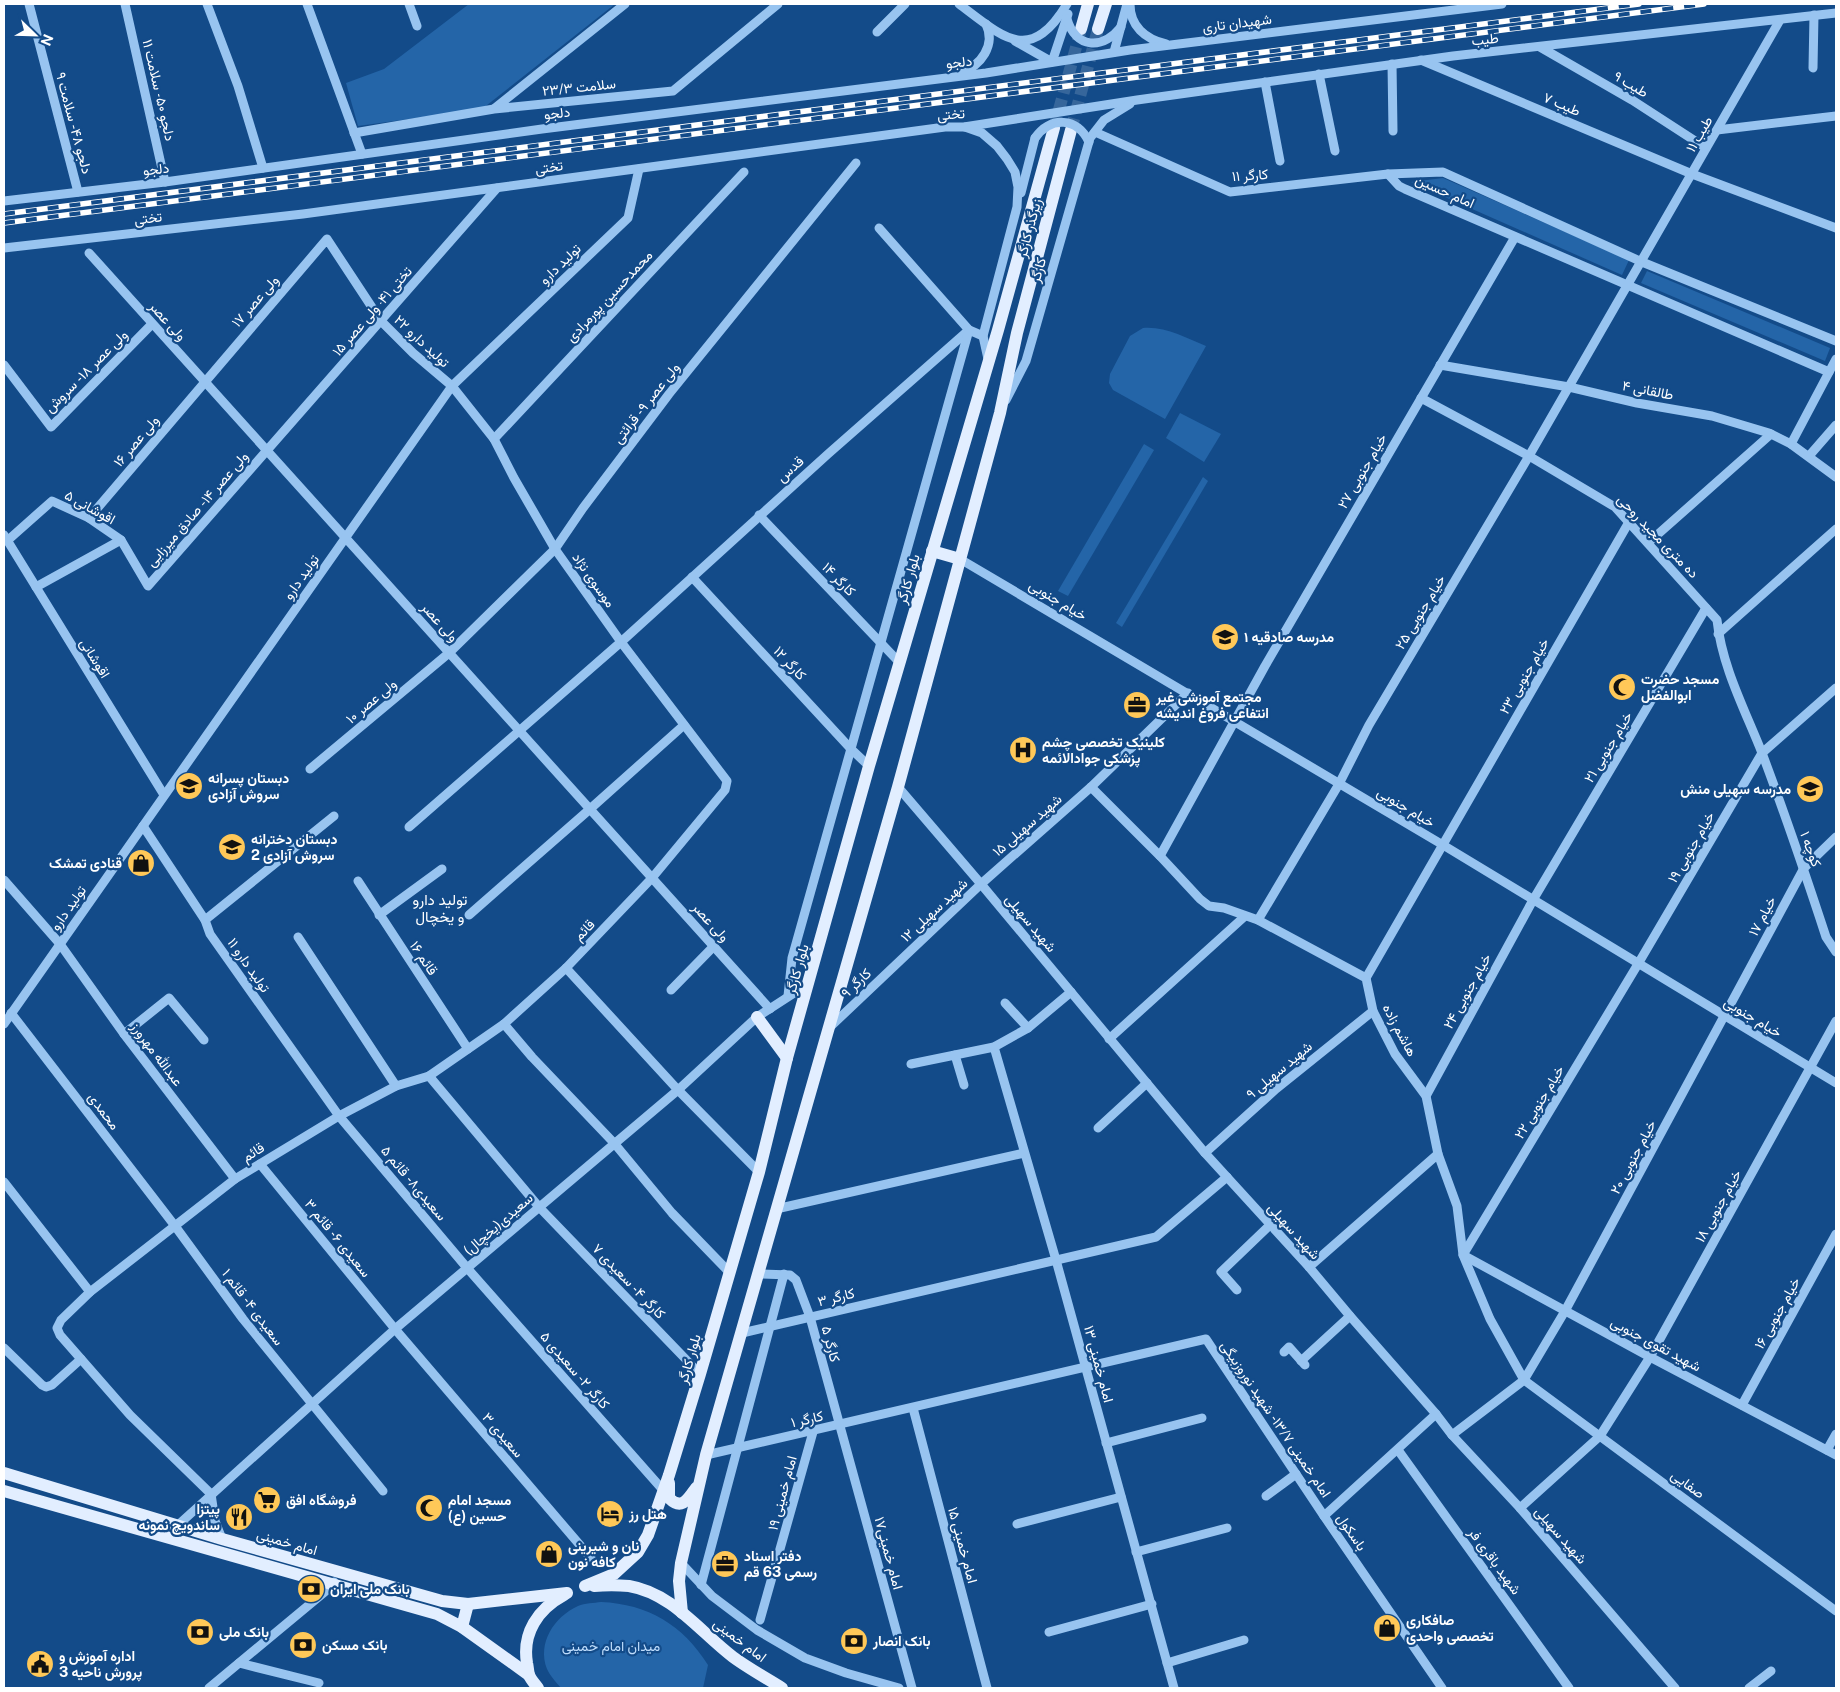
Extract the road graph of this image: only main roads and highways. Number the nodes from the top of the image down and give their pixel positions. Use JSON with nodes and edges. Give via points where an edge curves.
{"nodes":[{"id":1,"x":1088,"y":4,"type":"edge"},
{"id":2,"x":1106,"y":4,"type":"edge"},
{"id":3,"x":1080,"y":28,"type":"tunnel mouth"},
{"id":4,"x":1098,"y":29,"type":"tunnel mouth"},
{"id":5,"x":1054,"y":128,"type":"tunnel mouth"},
{"id":6,"x":1071,"y":130,"type":"tunnel mouth"},
{"id":7,"x":998,"y":330,"type":"joint"},
{"id":8,"x":932,"y":551,"type":"junction"},
{"id":9,"x":960,"y":558,"type":"junction"},
{"id":10,"x":756,"y":1018,"type":"road end"},
{"id":11,"x":787,"y":1058,"type":"junction"},
{"id":12,"x":4,"y":1473,"type":"edge"},
{"id":13,"x":669,"y":1475,"type":"junction"},
{"id":14,"x":700,"y":1483,"type":"junction"},
{"id":15,"x":4,"y":1491,"type":"edge"},
{"id":16,"x":586,"y":1586,"type":"junction"},
{"id":17,"x":568,"y":1593,"type":"junction"},
{"id":18,"x":468,"y":1604,"type":"junction"},
{"id":19,"x":682,"y":1613,"type":"junction"},
{"id":20,"x":462,"y":1627,"type":"junction"},
{"id":21,"x":529,"y":1675,"type":"junction"},
{"id":22,"x":538,"y":1688,"type":"edge"},
{"id":23,"x":782,"y":1688,"type":"edge"}],
"edges":[{"from":1,"to":3,"type":"main road"},
{"from":2,"to":4,"type":"main road"},
{"from":5,"to":7,"type":"main road","name":"زیرگذر کارگر"},
{"from":6,"to":9,"type":"main road","name":"زیرگذر کارگر"},
{"from":7,"to":8,"type":"main road","name":"بلوار کارگر"},
{"from":8,"to":9,"type":"main road"},
{"from":8,"to":11,"type":"main road","name":"بلوار کارگر"},
{"from":9,"to":14,"type":"main road"},
{"from":10,"to":11,"type":"main road"},
{"from":11,"to":13,"type":"main road","name":"بلوار کارگر","via":[[759,1172]]},
{"from":12,"to":18,"type":"main road","name":"امام خمینی","via":[[442,1601]]},
{"from":13,"to":14,"type":"main road","via":[[669,1498],[674,1503],[688,1500]]},
{"from":13,"to":16,"type":"main road","name":"بلوار کارگر","via":[[648,1535],[638,1552],[614,1574]]},
{"from":14,"to":19,"type":"main road","via":[[681,1564]]},
{"from":15,"to":20,"type":"main road","name":"امام خمینی","via":[[437,1614]]},
{"from":16,"to":17,"type":"main road"},
{"from":16,"to":19,"type":"main road","via":[[630,1587],[661,1598]]},
{"from":17,"to":18,"type":"main road","name":"امام خمینی"},
{"from":17,"to":21,"type":"main road","via":[[544,1608],[529,1630],[526,1643]]},
{"from":18,"to":20,"type":"main road"},
{"from":19,"to":23,"type":"main road","name":"امام خمینی","via":[[733,1657]]},
{"from":20,"to":21,"type":"main road","name":"امام خمینی"},
{"from":21,"to":22,"type":"main road"}]}
